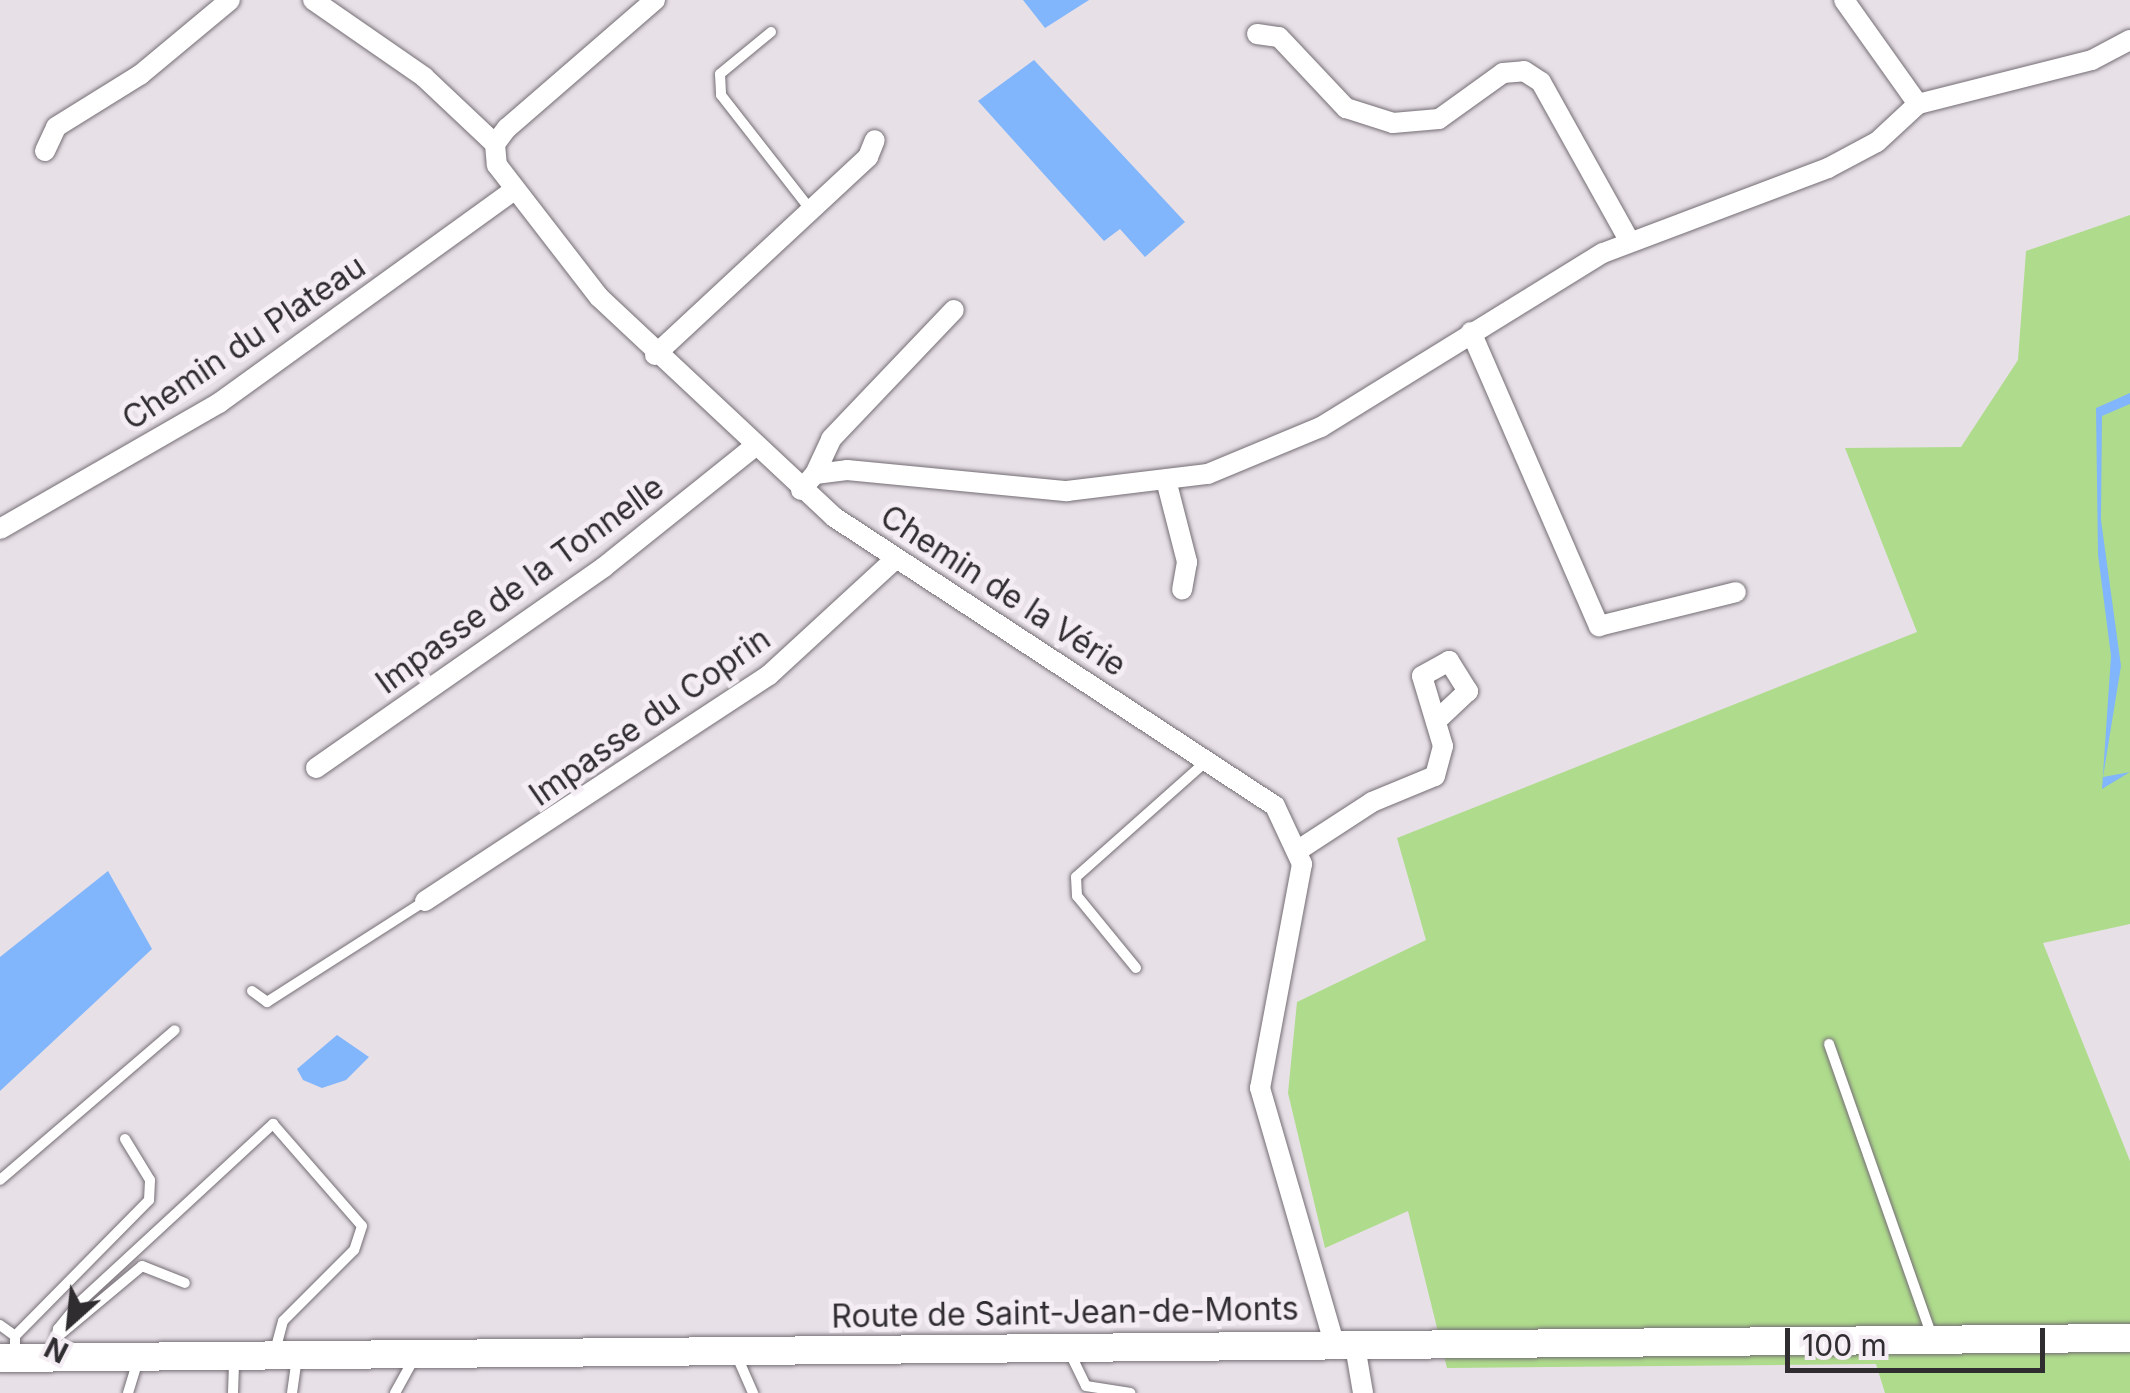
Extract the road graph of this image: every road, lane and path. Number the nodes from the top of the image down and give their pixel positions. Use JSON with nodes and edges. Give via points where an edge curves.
{"nodes":[{"id":1,"x":230,"y":0,"type":"edge"},
{"id":2,"x":314,"y":0,"type":"edge"},
{"id":3,"x":655,"y":0,"type":"edge"},
{"id":4,"x":1844,"y":0,"type":"edge"},
{"id":5,"x":772,"y":32,"type":"dead end"},
{"id":6,"x":1258,"y":34,"type":"dead end"},
{"id":7,"x":2130,"y":40,"type":"edge"},
{"id":8,"x":1918,"y":104,"type":"junction"},
{"id":9,"x":875,"y":140,"type":"dead end"},
{"id":10,"x":495,"y":144,"type":"junction"},
{"id":11,"x":45,"y":151,"type":"dead end"},
{"id":12,"x":512,"y":192,"type":"junction"},
{"id":13,"x":812,"y":211,"type":"junction"},
{"id":14,"x":1630,"y":242,"type":"junction"},
{"id":15,"x":954,"y":310,"type":"dead end"},
{"id":16,"x":1470,"y":332,"type":"junction"},
{"id":17,"x":655,"y":355,"type":"junction"},
{"id":18,"x":755,"y":446,"type":"junction"},
{"id":19,"x":1166,"y":480,"type":"junction"},
{"id":20,"x":808,"y":482,"type":"junction"},
{"id":21,"x":0,"y":529,"type":"edge"},
{"id":22,"x":893,"y":560,"type":"junction"},
{"id":23,"x":1182,"y":590,"type":"dead end"},
{"id":24,"x":1736,"y":592,"type":"dead end"},
{"id":25,"x":1436,"y":721,"type":"dead end"},
{"id":26,"x":1210,"y":758,"type":"junction"},
{"id":27,"x":316,"y":768,"type":"dead end"},
{"id":28,"x":1300,"y":849,"type":"junction"},
{"id":29,"x":425,"y":901,"type":"joint"},
{"id":30,"x":1136,"y":968,"type":"dead end"},
{"id":31,"x":252,"y":992,"type":"dead end"},
{"id":32,"x":175,"y":1030,"type":"dead end"},
{"id":33,"x":1829,"y":1044,"type":"dead end"},
{"id":34,"x":125,"y":1138,"type":"dead end"},
{"id":35,"x":0,"y":1180,"type":"edge"},
{"id":36,"x":185,"y":1282,"type":"dead end"},
{"id":37,"x":0,"y":1325,"type":"edge"},
{"id":38,"x":2130,"y":1338,"type":"edge"},
{"id":39,"x":1933,"y":1340,"type":"junction"},
{"id":40,"x":1345,"y":1346,"type":"junction"},
{"id":41,"x":54,"y":1348,"type":"junction"},
{"id":42,"x":1068,"y":1348,"type":"junction"},
{"id":43,"x":10,"y":1351,"type":"edge"},
{"id":44,"x":736,"y":1352,"type":"junction"},
{"id":45,"x":416,"y":1354,"type":"junction"},
{"id":46,"x":234,"y":1356,"type":"junction"},
{"id":47,"x":286,"y":1356,"type":"junction"},
{"id":48,"x":139,"y":1357,"type":"junction"},
{"id":49,"x":128,"y":1393,"type":"edge"},
{"id":50,"x":233,"y":1393,"type":"edge"},
{"id":51,"x":292,"y":1393,"type":"edge"},
{"id":52,"x":395,"y":1393,"type":"edge"},
{"id":53,"x":753,"y":1393,"type":"edge"},
{"id":54,"x":1130,"y":1393,"type":"edge"},
{"id":55,"x":1363,"y":1393,"type":"edge"}],
"edges":[{"from":1,"to":11,"type":"street","via":[[140,74],[56,126]]},
{"from":2,"to":10,"type":"street","via":[[424,77]]},
{"from":3,"to":10,"type":"street"},
{"from":4,"to":8,"type":"street"},
{"from":5,"to":13,"type":"lane","via":[[720,74],[721,95]]},
{"from":6,"to":14,"type":"street","via":[[1279,37],[1346,108],[1393,123],[1439,119],[1504,73],[1524,70],[1541,82]]},
{"from":7,"to":8,"type":"street","via":[[2092,60]]},
{"from":8,"to":14,"type":"street","via":[[1877,142],[1828,168]]},
{"from":9,"to":13,"type":"street"},
{"from":10,"to":12,"type":"street","name":"Chemin de la Vérie"},
{"from":12,"to":17,"type":"street","name":"Chemin de la Vérie"},
{"from":12,"to":21,"type":"street","name":"Chemin du Plateau","via":[[219,402]]},
{"from":13,"to":17,"type":"street"},
{"from":14,"to":16,"type":"street"},
{"from":15,"to":20,"type":"street","via":[[831,439]]},
{"from":16,"to":19,"type":"street","via":[[1320,427],[1208,474]]},
{"from":16,"to":24,"type":"street","via":[[1599,626]]},
{"from":17,"to":18,"type":"street","name":"Chemin de la Vérie"},
{"from":18,"to":20,"type":"street","name":"Chemin de la Vérie"},
{"from":18,"to":27,"type":"street","name":"Impasse de la Tonnelle","via":[[604,567]]},
{"from":19,"to":20,"type":"street","via":[[997,490]]},
{"from":19,"to":23,"type":"street","via":[[1187,562]]},
{"from":20,"to":22,"type":"street","name":"Chemin de la Vérie"},
{"from":22,"to":26,"type":"street","name":"Chemin de la Vérie"},
{"from":22,"to":29,"type":"street","name":"Impasse du Coprin","via":[[769,675]]},
{"from":25,"to":28,"type":"street","via":[[1443,746],[1435,776],[1372,802]]},
{"from":26,"to":28,"type":"street","name":"Chemin de la Vérie","via":[[1275,806]]},
{"from":26,"to":30,"type":"lane","via":[[1074,884]]},
{"from":28,"to":40,"type":"street","via":[[1300,893],[1260,1088]]},
{"from":29,"to":31,"type":"lane","via":[[266,1002]]},
{"from":32,"to":35,"type":"lane"},
{"from":33,"to":39,"type":"lane"},
{"from":34,"to":43,"type":"lane","via":[[150,1180],[148,1200]]},
{"from":36,"to":41,"type":"lane","via":[[142,1266]]},
{"from":37,"to":43,"type":"lane"},
{"from":38,"to":39,"type":"main road","name":"Route de Saint-Jean-de-Monts"},
{"from":39,"to":40,"type":"main road","name":"Route de Saint-Jean-de-Monts"},
{"from":40,"to":42,"type":"main road","name":"Route de Saint-Jean-de-Monts"},
{"from":40,"to":55,"type":"street"},
{"from":41,"to":43,"type":"main road","name":"Route de Saint-Jean-de-Monts"},
{"from":41,"to":47,"type":"lane","via":[[80,1302],[274,1124],[362,1226],[354,1250],[283,1322]]},
{"from":41,"to":48,"type":"main road","name":"Route de Saint-Jean-de-Monts"},
{"from":42,"to":44,"type":"main road","name":"Route de Saint-Jean-de-Monts"},
{"from":42,"to":54,"type":"lane","via":[[1080,1382]]},
{"from":44,"to":45,"type":"main road","name":"Route de Saint-Jean-de-Monts"},
{"from":44,"to":53,"type":"lane"},
{"from":45,"to":47,"type":"main road","name":"Route de Saint-Jean-de-Monts"},
{"from":45,"to":52,"type":"lane"},
{"from":46,"to":47,"type":"main road","name":"Route de Saint-Jean-de-Monts"},
{"from":46,"to":48,"type":"main road","name":"Route de Saint-Jean-de-Monts"},
{"from":46,"to":50,"type":"lane"},
{"from":47,"to":51,"type":"lane"},
{"from":48,"to":49,"type":"lane"}]}
